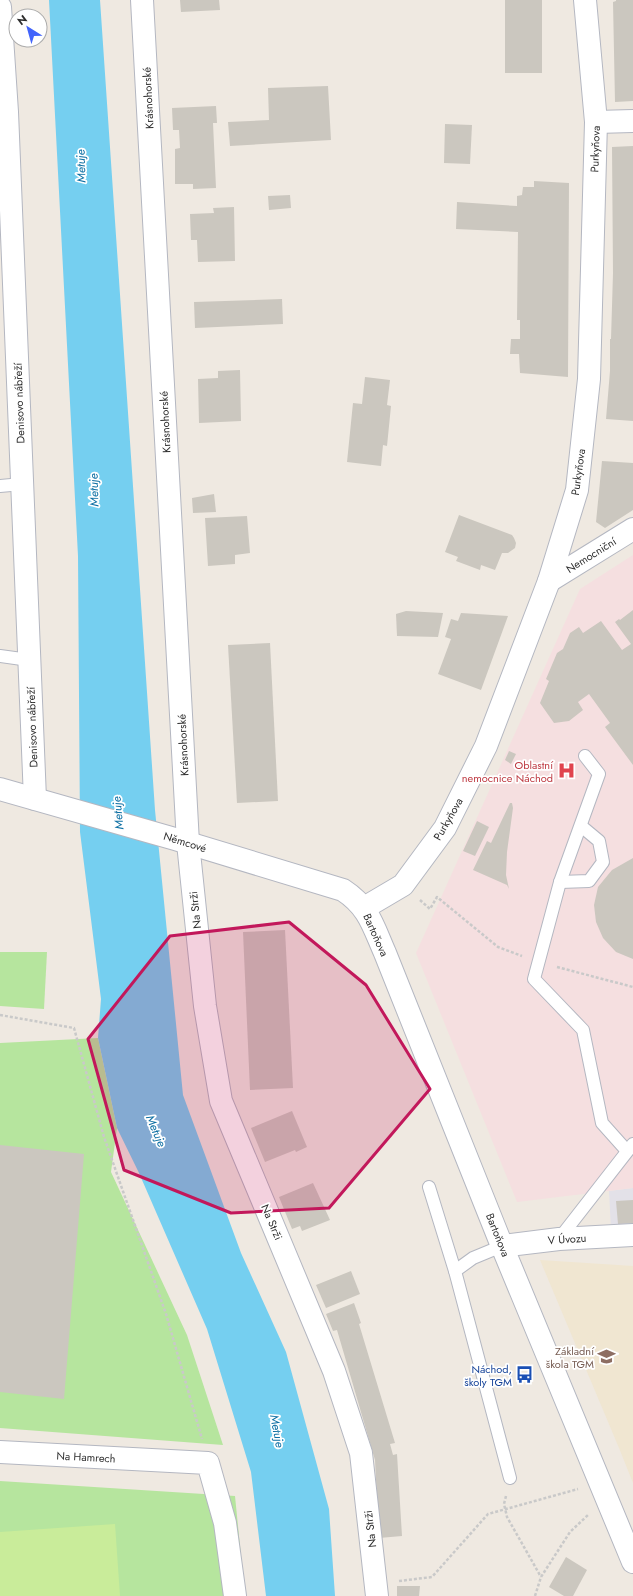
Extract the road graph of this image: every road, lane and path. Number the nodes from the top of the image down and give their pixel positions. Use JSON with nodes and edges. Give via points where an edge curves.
{"nodes":[{"id":1,"x":142,"y":0,"type":"edge"},
{"id":2,"x":585,"y":0,"type":"edge"},
{"id":3,"x":0,"y":7,"type":"edge"},
{"id":4,"x":633,"y":121,"type":"edge"},
{"id":5,"x":596,"y":122,"type":"junction"},
{"id":6,"x":22,"y":484,"type":"junction"},
{"id":7,"x":0,"y":486,"type":"edge"},
{"id":8,"x":633,"y":529,"type":"edge"},
{"id":9,"x":549,"y":581,"type":"junction"},
{"id":10,"x":0,"y":656,"type":"edge"},
{"id":11,"x":29,"y":660,"type":"junction"},
{"id":12,"x":585,"y":756,"type":"dead end"},
{"id":13,"x":0,"y":789,"type":"edge"},
{"id":14,"x":35,"y":799,"type":"junction"},
{"id":15,"x":581,"y":826,"type":"junction"},
{"id":16,"x":182,"y":841,"type":"junction"},
{"id":17,"x":560,"y":882,"type":"junction"},
{"id":18,"x":437,"y":897,"type":"dead end"},
{"id":19,"x":364,"y":908,"type":"junction"},
{"id":20,"x":539,"y":961,"type":"junction"},
{"id":21,"x":633,"y":987,"type":"edge"},
{"id":22,"x":0,"y":1014,"type":"edge"},
{"id":23,"x":630,"y":1147,"type":"edge"},
{"id":24,"x":429,"y":1187,"type":"dead end"},
{"id":25,"x":633,"y":1235,"type":"edge"},
{"id":26,"x":559,"y":1239,"type":"junction"},
{"id":27,"x":502,"y":1246,"type":"junction"},
{"id":28,"x":455,"y":1271,"type":"junction"},
{"id":29,"x":0,"y":1452,"type":"edge"},
{"id":30,"x":208,"y":1462,"type":"junction"},
{"id":31,"x":510,"y":1478,"type":"joint"},
{"id":32,"x":603,"y":1491,"type":"junction"},
{"id":33,"x":506,"y":1510,"type":"junction"},
{"id":34,"x":633,"y":1562,"type":"edge"},
{"id":35,"x":541,"y":1577,"type":"junction"},
{"id":36,"x":377,"y":1590,"type":"edge"},
{"id":37,"x":235,"y":1596,"type":"edge"},
{"id":38,"x":534,"y":1596,"type":"edge"}],
"edges":[{"from":1,"to":16,"type":"street","name":"Krásnohorské"},
{"from":2,"to":5,"type":"street","name":"Purkyňova"},
{"from":3,"to":6,"type":"street","name":"Denisovo nábřeží","via":[[7,112]]},
{"from":4,"to":5,"type":"street"},
{"from":5,"to":9,"type":"street","name":"Purkyňova","via":[[589,379],[578,490]]},
{"from":6,"to":7,"type":"lane"},
{"from":6,"to":11,"type":"street","name":"Denisovo nábřeží"},
{"from":8,"to":9,"type":"street","name":"Nemocniční"},
{"from":9,"to":19,"type":"street","name":"Purkyňova","via":[[486,746],[446,828],[403,885]]},
{"from":10,"to":11,"type":"lane"},
{"from":11,"to":14,"type":"street","name":"Denisovo nábřeží"},
{"from":12,"to":15,"type":"lane","via":[[599,774]]},
{"from":13,"to":14,"type":"street","name":"Němcové"},
{"from":14,"to":16,"type":"street","name":"Němcové"},
{"from":15,"to":17,"type":"lane"},
{"from":15,"to":17,"type":"lane","via":[[599,841],[603,862],[589,881]]},
{"from":16,"to":19,"type":"street","name":"Němcové","via":[[343,890]]},
{"from":16,"to":36,"type":"street","name":"Na Strži","via":[[220,1101],[334,1370],[361,1453]]},
{"from":17,"to":20,"type":"lane"},
{"from":18,"to":20,"type":"path","via":[[498,947]]},
{"from":19,"to":27,"type":"street","name":"Bartoňova","via":[[388,960]]},
{"from":20,"to":21,"type":"path"},
{"from":20,"to":23,"type":"lane","via":[[534,979],[583,1030],[602,1123]]},
{"from":22,"to":30,"type":"path","via":[[74,1028],[104,1137],[166,1314]]},
{"from":23,"to":26,"type":"lane"},
{"from":24,"to":28,"type":"lane"},
{"from":25,"to":26,"type":"street","name":"V Úvozu"},
{"from":26,"to":27,"type":"street","name":"V Úvozu"},
{"from":27,"to":28,"type":"lane","via":[[473,1258]]},
{"from":27,"to":32,"type":"street","name":"Bartoňova"},
{"from":28,"to":31,"type":"lane"},
{"from":29,"to":30,"type":"street","name":"Na Hamrech"},
{"from":30,"to":37,"type":"street","via":[[225,1523]]},
{"from":31,"to":33,"type":"path","via":[[504,1504]]},
{"from":32,"to":33,"type":"path"},
{"from":32,"to":34,"type":"street","name":"Bartoňova"},
{"from":32,"to":35,"type":"path","via":[[570,1532]]},
{"from":33,"to":35,"type":"path"},
{"from":33,"to":36,"type":"path","via":[[488,1514],[432,1577]]},
{"from":35,"to":38,"type":"path"}]}
